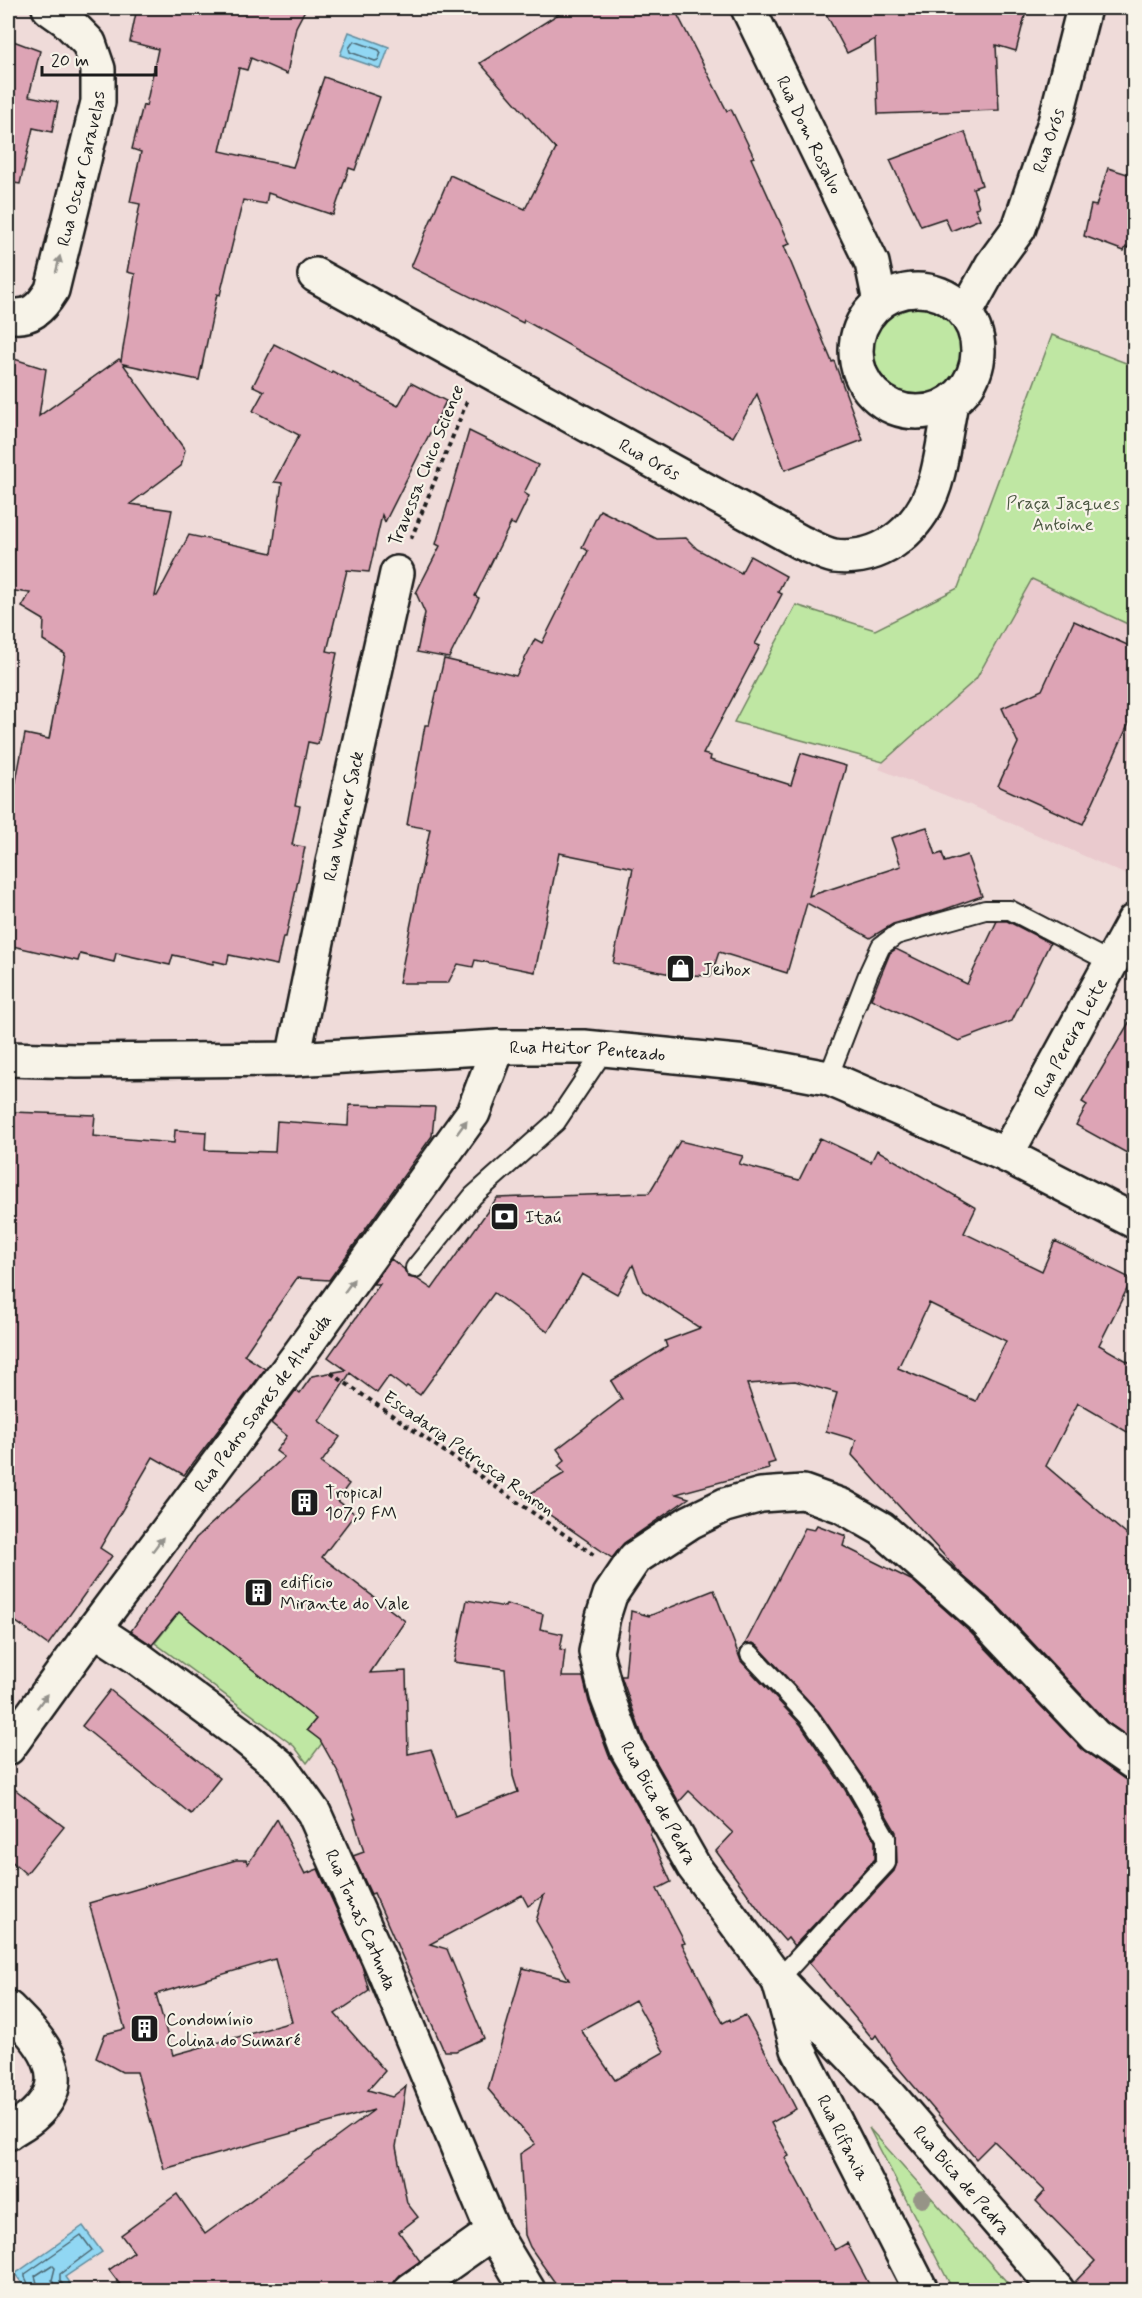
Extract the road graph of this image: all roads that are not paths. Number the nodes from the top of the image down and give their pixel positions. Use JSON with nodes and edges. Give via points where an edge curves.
{"nodes":[{"id":1,"x":49,"y":8,"type":"edge"},
{"id":2,"x":748,"y":8,"type":"edge"},
{"id":3,"x":1084,"y":8,"type":"edge"},
{"id":4,"x":315,"y":275,"type":"dead end"},
{"id":5,"x":892,"y":296,"type":"junction"},
{"id":6,"x":953,"y":303,"type":"junction"},
{"id":7,"x":8,"y":315,"type":"edge"},
{"id":8,"x":951,"y":403,"type":"junction"},
{"id":9,"x":908,"y":412,"type":"junction"},
{"id":10,"x":942,"y":447,"type":"junction"},
{"id":11,"x":397,"y":573,"type":"road end"},
{"id":12,"x":1134,"y":921,"type":"edge"},
{"id":13,"x":1112,"y":963,"type":"junction"},
{"id":14,"x":498,"y":1047,"type":"junction"},
{"id":15,"x":605,"y":1048,"type":"junction"},
{"id":16,"x":8,"y":1059,"type":"edge"},
{"id":17,"x":293,"y":1059,"type":"junction"},
{"id":18,"x":828,"y":1078,"type":"junction"},
{"id":19,"x":1006,"y":1155,"type":"junction"},
{"id":20,"x":1134,"y":1221,"type":"edge"},
{"id":21,"x":415,"y":1268,"type":"dead end"},
{"id":22,"x":94,"y":1629,"type":"junction"},
{"id":23,"x":750,"y":1654,"type":"dead end"},
{"id":24,"x":8,"y":1748,"type":"edge"},
{"id":25,"x":1134,"y":1763,"type":"edge"},
{"id":26,"x":778,"y":1980,"type":"junction"},
{"id":27,"x":8,"y":2008,"type":"edge"},
{"id":28,"x":8,"y":2133,"type":"edge"},
{"id":29,"x":493,"y":2232,"type":"junction"},
{"id":30,"x":411,"y":2290,"type":"edge"},
{"id":31,"x":528,"y":2290,"type":"edge"},
{"id":32,"x":921,"y":2290,"type":"edge"},
{"id":33,"x":1057,"y":2290,"type":"edge"}],
"edges":[{"from":7,"to":1,"type":"street","name":"Rua Oscar Caravelas","one_way":true,"via":[[24,316],[40,309],[52,290],[99,102],[98,69],[89,44]]},
{"from":2,"to":5,"type":"street","name":"Rua Dom Rosalvo","via":[[872,263]]},
{"from":3,"to":6,"type":"street","name":"Rua Orós","via":[[1054,122],[1019,228],[992,265]]},
{"from":4,"to":10,"type":"street","name":"Rua Orós","via":[[831,556],[853,557],[882,550],[905,534],[925,509],[937,477]]},
{"from":5,"to":6,"type":"street"},
{"from":5,"to":9,"type":"street","via":[[864,320],[856,343],[857,367],[868,388],[885,404]]},
{"from":6,"to":8,"type":"street","via":[[975,327],[979,361],[974,377]]},
{"from":8,"to":9,"type":"street","via":[[930,411]]},
{"from":8,"to":10,"type":"street","name":"Rua Orós"},
{"from":9,"to":10,"type":"street"},
{"from":11,"to":17,"type":"street","name":"Rua Werner Sack"},
{"from":12,"to":13,"type":"street","name":"Rua Pereira Leite"},
{"from":13,"to":18,"type":"lane","via":[[1010,910],[985,910],[896,935],[881,946]]},
{"from":13,"to":19,"type":"street","name":"Rua Pereira Leite"},
{"from":14,"to":15,"type":"street","name":"Rua Heitor Penteado"},
{"from":14,"to":17,"type":"street","name":"Rua Heitor Penteado"},
{"from":22,"to":14,"type":"street","name":"Rua Pedro Soares de Almeida","one_way":true,"via":[[473,1113]]},
{"from":15,"to":18,"type":"street","name":"Rua Heitor Penteado","via":[[747,1062]]},
{"from":15,"to":21,"type":"lane","via":[[556,1122],[473,1196]]},
{"from":16,"to":17,"type":"street","name":"Rua Heitor Penteado"},
{"from":18,"to":19,"type":"street","name":"Rua Heitor Penteado"},
{"from":19,"to":20,"type":"street","name":"Rua Heitor Penteado"},
{"from":24,"to":22,"type":"street","name":"Rua Pedro Soares de Almeida","one_way":true},
{"from":22,"to":29,"type":"street","name":"Rua Tomas Catunda","via":[[273,1760],[314,1813]]},
{"from":23,"to":26,"type":"lane","via":[[810,1719],[854,1782],[885,1838],[886,1863]]},
{"from":25,"to":26,"type":"street","name":"Rua Bica de Pedra","via":[[1095,1736],[984,1619],[882,1529],[842,1506],[803,1492],[761,1495],[725,1505],[690,1522],[635,1558],[622,1575],[610,1595],[596,1652],[627,1749],[694,1867]]},
{"from":26,"to":32,"type":"street","name":"Rua Rifania","via":[[798,2049]]},
{"from":26,"to":33,"type":"street","name":"Rua Bica de Pedra","via":[[890,2096]]},
{"from":27,"to":28,"type":"street","via":[[35,2036],[49,2057],[54,2077],[50,2093],[35,2114]]},
{"from":29,"to":30,"type":"street"},
{"from":29,"to":31,"type":"street","name":"Rua Tomas Catunda"}]}
